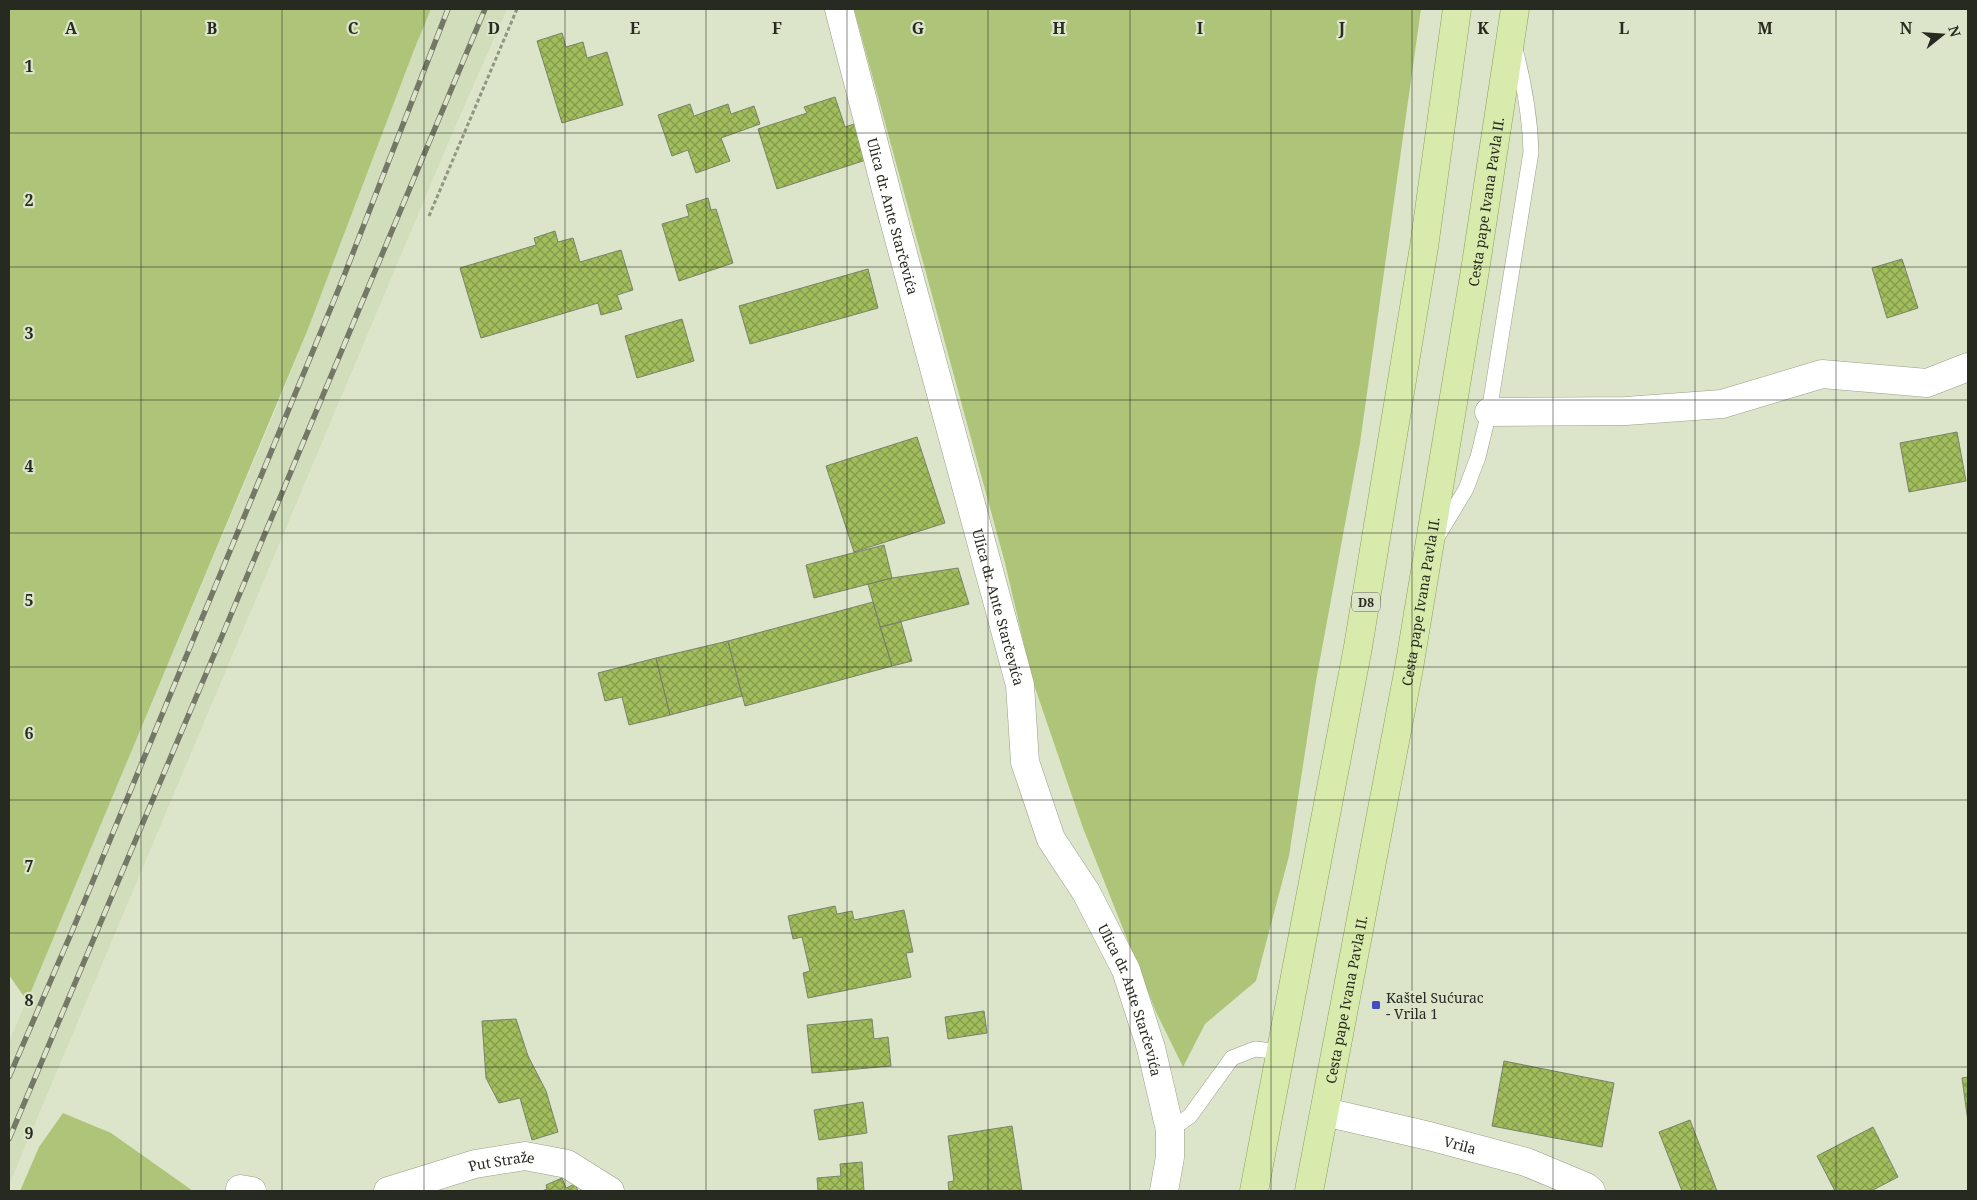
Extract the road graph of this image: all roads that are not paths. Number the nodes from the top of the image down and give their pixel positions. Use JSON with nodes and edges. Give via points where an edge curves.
{"nodes":[{"id":1,"x":839,"y":9,"type":"edge"},
{"id":2,"x":1457,"y":9,"type":"edge"},
{"id":3,"x":1516,"y":9,"type":"edge"},
{"id":4,"x":1512,"y":36,"type":"junction"},
{"id":5,"x":1968,"y":367,"type":"edge"},
{"id":6,"x":1489,"y":412,"type":"junction"},
{"id":7,"x":1429,"y":548,"type":"junction"},
{"id":8,"x":1282,"y":1052,"type":"junction"},
{"id":9,"x":1325,"y":1112,"type":"junction"},
{"id":10,"x":1170,"y":1130,"type":"junction"},
{"id":11,"x":388,"y":1191,"type":"edge"},
{"id":12,"x":610,"y":1191,"type":"edge"},
{"id":13,"x":1164,"y":1191,"type":"edge"},
{"id":14,"x":1254,"y":1191,"type":"edge"},
{"id":15,"x":1309,"y":1191,"type":"edge"},
{"id":16,"x":1591,"y":1191,"type":"edge"}],
"edges":[{"from":1,"to":10,"type":"street","name":"Ulica dr. Ante Starčevića","via":[[1020,685],[1025,762],[1051,839],[1086,892],[1126,970],[1151,1048]]},
{"from":2,"to":8,"type":"main road","number":"D8","via":[[1424,247],[1358,648]]},
{"from":3,"to":4,"type":"main road","name":"Cesta pape Ivana Pavla II."},
{"from":4,"to":6,"type":"lane","via":[[1524,82],[1531,152]]},
{"from":4,"to":7,"type":"main road","name":"Cesta pape Ivana Pavla II."},
{"from":5,"to":6,"type":"street","via":[[1927,383],[1822,374],[1722,404],[1626,411]]},
{"from":6,"to":7,"type":"lane","via":[[1466,490]]},
{"from":7,"to":9,"type":"main road","name":"Cesta pape Ivana Pavla II."},
{"from":8,"to":10,"type":"lane","via":[[1254,1049],[1232,1058],[1190,1116]]},
{"from":8,"to":14,"type":"main road","number":"D8"},
{"from":9,"to":15,"type":"main road","name":"Cesta pape Ivana Pavla II."},
{"from":9,"to":16,"type":"street","name":"Vrila","via":[[1526,1162],[1586,1186]]},
{"from":10,"to":13,"type":"street","name":"Ulica dr. Ante Starčevića","via":[[1170,1157]]},
{"from":11,"to":12,"type":"street","name":"Put Straže","via":[[475,1164],[525,1156],[567,1164]]}]}
